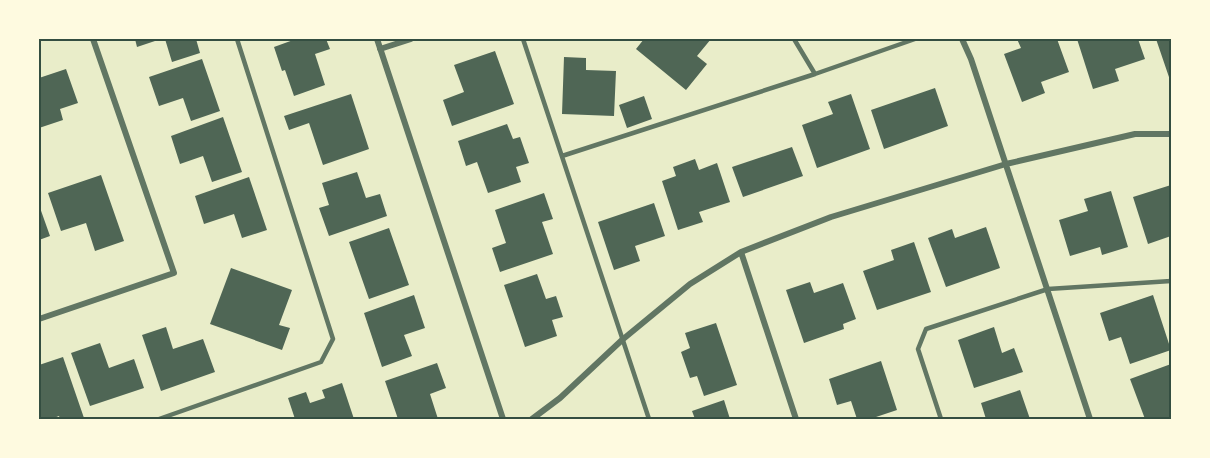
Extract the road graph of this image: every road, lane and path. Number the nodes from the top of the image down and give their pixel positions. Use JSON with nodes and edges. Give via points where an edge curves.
{"nodes":[{"id":1,"x":93,"y":39,"type":"edge"},
{"id":2,"x":237,"y":39,"type":"edge"},
{"id":3,"x":377,"y":39,"type":"edge"},
{"id":4,"x":411,"y":39,"type":"edge"},
{"id":5,"x":523,"y":39,"type":"edge"},
{"id":6,"x":794,"y":39,"type":"edge"},
{"id":7,"x":915,"y":39,"type":"edge"},
{"id":8,"x":962,"y":39,"type":"edge"},
{"id":9,"x":380,"y":49,"type":"junction"},
{"id":10,"x":815,"y":74,"type":"junction"},
{"id":11,"x":1171,"y":134,"type":"edge"},
{"id":12,"x":562,"y":156,"type":"junction"},
{"id":13,"x":1006,"y":164,"type":"junction"},
{"id":14,"x":741,"y":252,"type":"junction"},
{"id":15,"x":1171,"y":281,"type":"edge"},
{"id":16,"x":1048,"y":289,"type":"junction"},
{"id":17,"x":39,"y":319,"type":"edge"},
{"id":18,"x":622,"y":340,"type":"junction"},
{"id":19,"x":159,"y":419,"type":"edge"},
{"id":20,"x":503,"y":419,"type":"edge"},
{"id":21,"x":532,"y":419,"type":"edge"},
{"id":22,"x":650,"y":419,"type":"edge"},
{"id":23,"x":796,"y":419,"type":"edge"},
{"id":24,"x":941,"y":419,"type":"edge"},
{"id":25,"x":1090,"y":419,"type":"edge"}],
"edges":[{"from":1,"to":17,"type":"street","via":[[174,273]]},
{"from":2,"to":19,"type":"lane","via":[[333,339],[321,362]]},
{"from":3,"to":9,"type":"street"},
{"from":4,"to":9,"type":"street"},
{"from":5,"to":12,"type":"lane"},
{"from":6,"to":10,"type":"lane"},
{"from":7,"to":10,"type":"lane"},
{"from":8,"to":13,"type":"street"},
{"from":9,"to":20,"type":"street"},
{"from":10,"to":12,"type":"lane"},
{"from":11,"to":13,"type":"street","via":[[1136,134]]},
{"from":12,"to":18,"type":"lane"},
{"from":13,"to":14,"type":"street","via":[[831,217]]},
{"from":13,"to":16,"type":"street"},
{"from":14,"to":18,"type":"street","via":[[690,284]]},
{"from":14,"to":23,"type":"street"},
{"from":15,"to":16,"type":"lane"},
{"from":16,"to":24,"type":"lane","via":[[926,329],[918,349]]},
{"from":16,"to":25,"type":"street"},
{"from":18,"to":21,"type":"street"},
{"from":18,"to":22,"type":"lane"}]}
